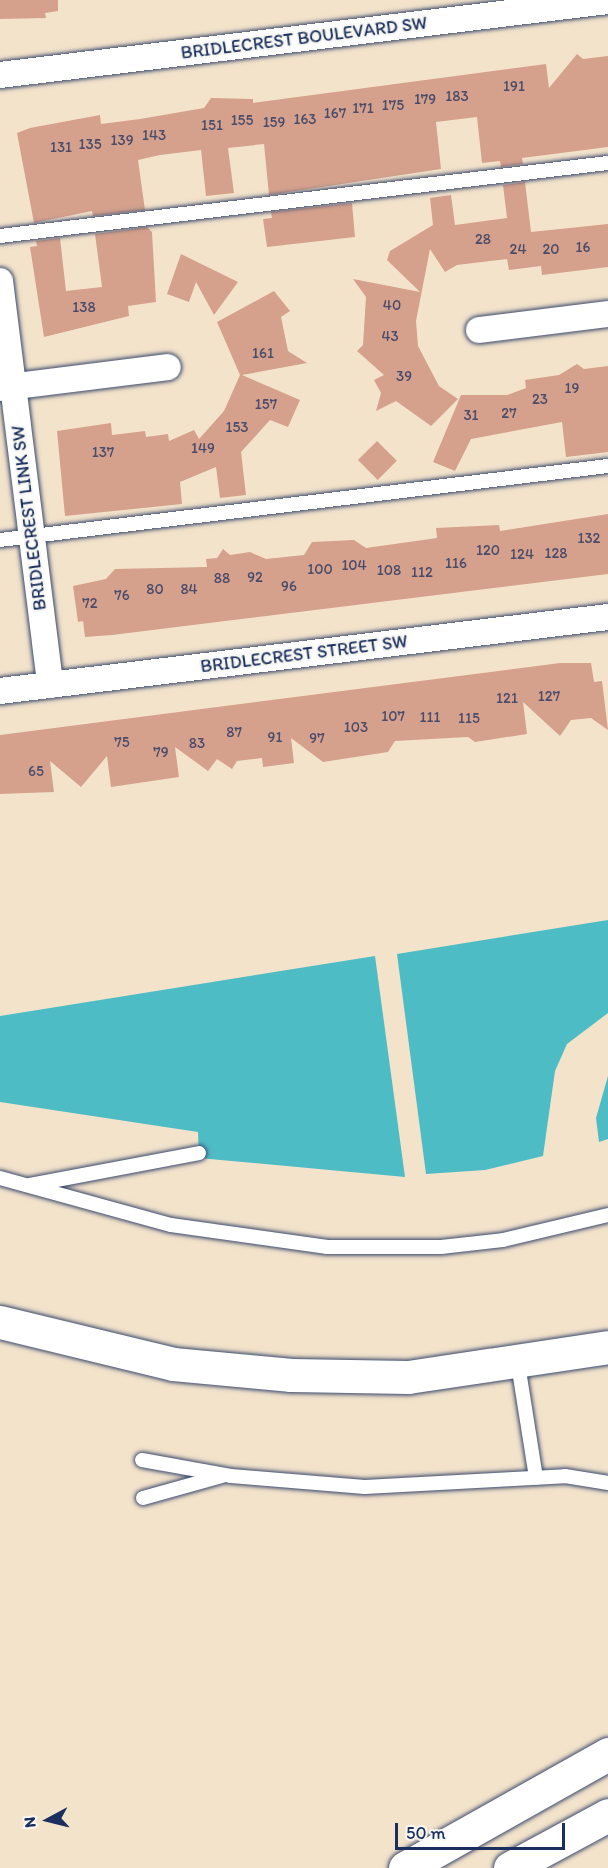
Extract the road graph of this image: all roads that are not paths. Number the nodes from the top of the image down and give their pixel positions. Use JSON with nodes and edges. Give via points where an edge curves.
{"nodes":[{"id":1,"x":608,"y":1,"type":"edge"},
{"id":2,"x":0,"y":75,"type":"edge"},
{"id":3,"x":608,"y":163,"type":"edge"},
{"id":4,"x":0,"y":236,"type":"edge"},
{"id":5,"x":0,"y":281,"type":"edge"},
{"id":6,"x":608,"y":314,"type":"edge"},
{"id":7,"x":479,"y":330,"type":"dead end"},
{"id":8,"x":168,"y":367,"type":"dead end"},
{"id":9,"x":7,"y":387,"type":"edge"},
{"id":10,"x":608,"y":466,"type":"edge"},
{"id":11,"x":31,"y":536,"type":"junction"},
{"id":12,"x":0,"y":540,"type":"edge"},
{"id":13,"x":608,"y":617,"type":"edge"},
{"id":14,"x":50,"y":685,"type":"junction"},
{"id":15,"x":0,"y":691,"type":"edge"},
{"id":16,"x":199,"y":1153,"type":"dead end"},
{"id":17,"x":0,"y":1178,"type":"edge"},
{"id":18,"x":26,"y":1186,"type":"junction"},
{"id":19,"x":608,"y":1215,"type":"edge"},
{"id":20,"x":0,"y":1322,"type":"edge"},
{"id":21,"x":608,"y":1347,"type":"edge"},
{"id":22,"x":518,"y":1364,"type":"junction"},
{"id":23,"x":142,"y":1460,"type":"dead end"},
{"id":24,"x":225,"y":1474,"type":"junction"},
{"id":25,"x":536,"y":1478,"type":"junction"},
{"id":26,"x":608,"y":1483,"type":"edge"},
{"id":27,"x":143,"y":1498,"type":"dead end"},
{"id":28,"x":608,"y":1754,"type":"edge"},
{"id":29,"x":608,"y":1815,"type":"edge"},
{"id":30,"x":405,"y":1868,"type":"edge"},
{"id":31,"x":510,"y":1868,"type":"edge"}],
"edges":[{"from":1,"to":2,"type":"street","name":"BRIDLECREST BOULEVARD SW"},
{"from":3,"to":4,"type":"lane"},
{"from":5,"to":9,"type":"street","name":"BRIDLECREST LINK SW"},
{"from":6,"to":7,"type":"street"},
{"from":8,"to":9,"type":"street"},
{"from":9,"to":11,"type":"street","name":"BRIDLECREST LINK SW"},
{"from":10,"to":11,"type":"lane"},
{"from":11,"to":12,"type":"lane"},
{"from":11,"to":14,"type":"street","name":"BRIDLECREST LINK SW"},
{"from":13,"to":14,"type":"street","name":"BRIDLECREST STREET SW"},
{"from":14,"to":15,"type":"street","name":"BRIDLECREST STREET SW"},
{"from":16,"to":18,"type":"lane"},
{"from":17,"to":18,"type":"lane"},
{"from":18,"to":19,"type":"lane","via":[[171,1224],[327,1247],[441,1247],[503,1240]]},
{"from":20,"to":22,"type":"highway","via":[[174,1364],[291,1375],[408,1377]]},
{"from":21,"to":22,"type":"highway"},
{"from":22,"to":25,"type":"lane"},
{"from":23,"to":24,"type":"lane"},
{"from":24,"to":25,"type":"lane","via":[[376,1487]]},
{"from":24,"to":27,"type":"lane"},
{"from":25,"to":26,"type":"lane"},
{"from":28,"to":30,"type":"highway"},
{"from":29,"to":31,"type":"highway"}]}
